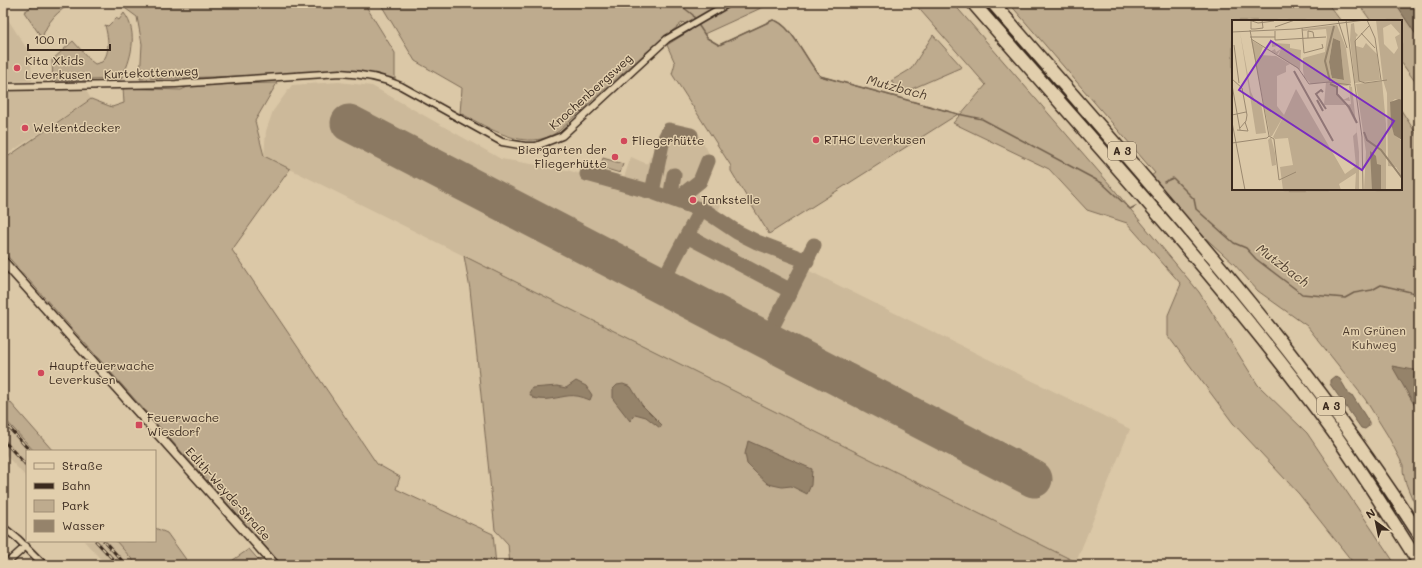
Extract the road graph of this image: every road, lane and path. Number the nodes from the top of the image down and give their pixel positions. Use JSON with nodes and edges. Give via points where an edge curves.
{"nodes":[{"id":1,"x":729,"y":3,"type":"edge"},
{"id":2,"x":973,"y":3,"type":"edge"},
{"id":3,"x":992,"y":3,"type":"edge"},
{"id":4,"x":300,"y":76,"type":"joint"},
{"id":5,"x":3,"y":87,"type":"edge"},
{"id":6,"x":3,"y":261,"type":"edge"},
{"id":7,"x":3,"y":527,"type":"edge"},
{"id":8,"x":1419,"y":534,"type":"edge"},
{"id":9,"x":26,"y":546,"type":"junction"},
{"id":10,"x":1419,"y":563,"type":"edge"},
{"id":11,"x":5,"y":565,"type":"edge"},
{"id":12,"x":44,"y":565,"type":"edge"},
{"id":13,"x":275,"y":565,"type":"edge"}],
"edges":[{"from":1,"to":4,"type":"street","name":"Knochenbergsweg","via":[[691,24],[656,49],[562,136],[536,146],[502,142],[388,80],[363,74]]},
{"from":2,"to":10,"type":"highway","number":"A 3","via":[[1239,310],[1334,434]]},
{"from":3,"to":8,"type":"highway","number":"A 3","via":[[1140,171],[1253,305],[1345,424]]},
{"from":4,"to":5,"type":"street","name":"Kurtekottenweg","via":[[176,84]]},
{"from":6,"to":13,"type":"street","name":"Edith-Weyde-Straße"},
{"from":7,"to":9,"type":"street"},
{"from":9,"to":11,"type":"street"},
{"from":9,"to":12,"type":"street"}]}
